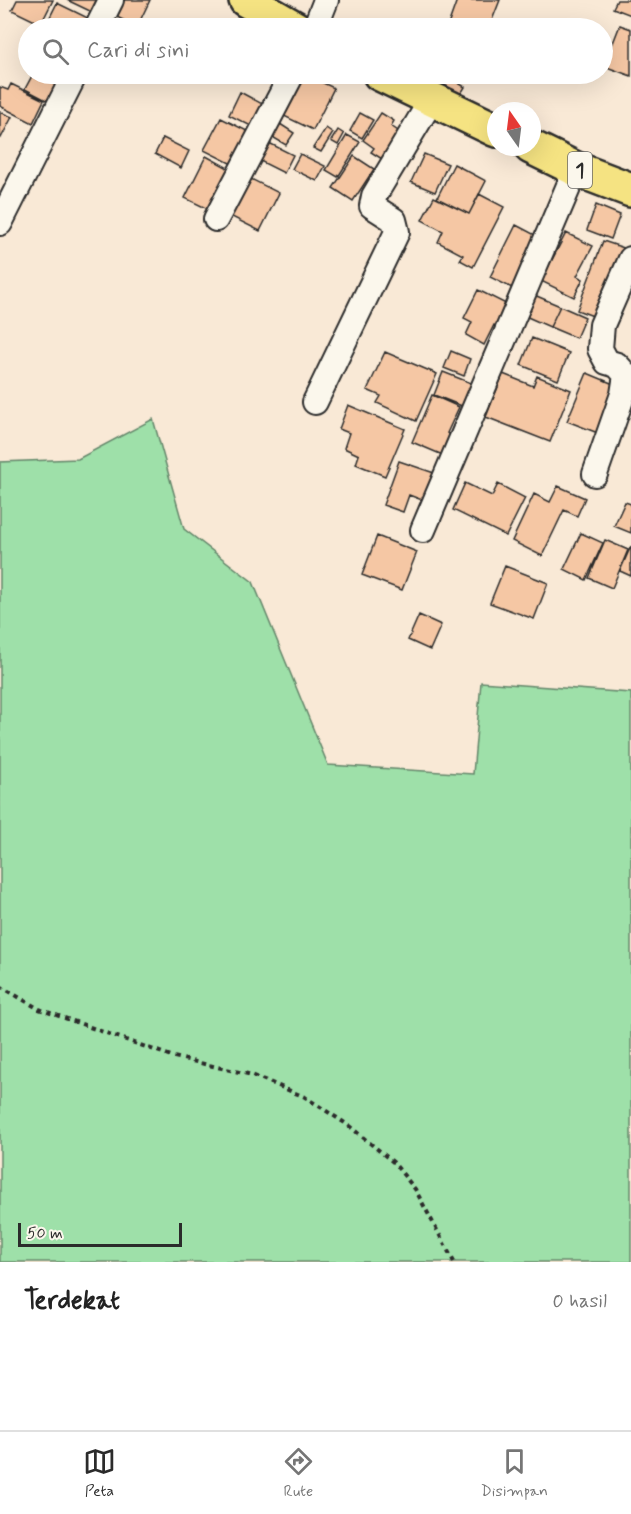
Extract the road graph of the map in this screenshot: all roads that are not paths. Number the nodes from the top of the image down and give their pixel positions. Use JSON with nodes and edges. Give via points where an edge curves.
{"nodes":[{"id":1,"x":111,"y":0,"type":"edge"},
{"id":2,"x":246,"y":0,"type":"edge"},
{"id":3,"x":326,"y":0,"type":"edge"},
{"id":4,"x":102,"y":18,"type":"edge"},
{"id":5,"x":278,"y":18,"type":"edge"},
{"id":6,"x":319,"y":18,"type":"edge"},
{"id":7,"x":70,"y":84,"type":"edge"},
{"id":8,"x":287,"y":84,"type":"edge"},
{"id":9,"x":401,"y":84,"type":"edge"},
{"id":10,"x":432,"y":99,"type":"junction"},
{"id":11,"x":487,"y":126,"type":"edge"},
{"id":12,"x":541,"y":152,"type":"edge"},
{"id":13,"x":576,"y":169,"type":"junction"},
{"id":14,"x":631,"y":190,"type":"edge"},
{"id":15,"x":216,"y":219,"type":"dead end"},
{"id":16,"x":0,"y":223,"type":"edge"},
{"id":17,"x":631,"y":259,"type":"edge"},
{"id":18,"x":315,"y":402,"type":"dead end"},
{"id":19,"x":595,"y":474,"type":"dead end"},
{"id":20,"x":423,"y":530,"type":"dead end"}],
"edges":[{"from":1,"to":4,"type":"street"},
{"from":2,"to":5,"type":"highway"},
{"from":3,"to":6,"type":"street"},
{"from":7,"to":16,"type":"street"},
{"from":8,"to":15,"type":"street"},
{"from":9,"to":10,"type":"highway"},
{"from":10,"to":11,"type":"highway"},
{"from":10,"to":18,"type":"street","via":[[374,196],[372,206],[394,220],[397,232]]},
{"from":12,"to":13,"type":"highway","number":"1"},
{"from":13,"to":14,"type":"highway","number":"1"},
{"from":13,"to":20,"type":"street"},
{"from":17,"to":19,"type":"street","via":[[602,325],[600,349],[607,362],[617,364],[626,375]]}]}
